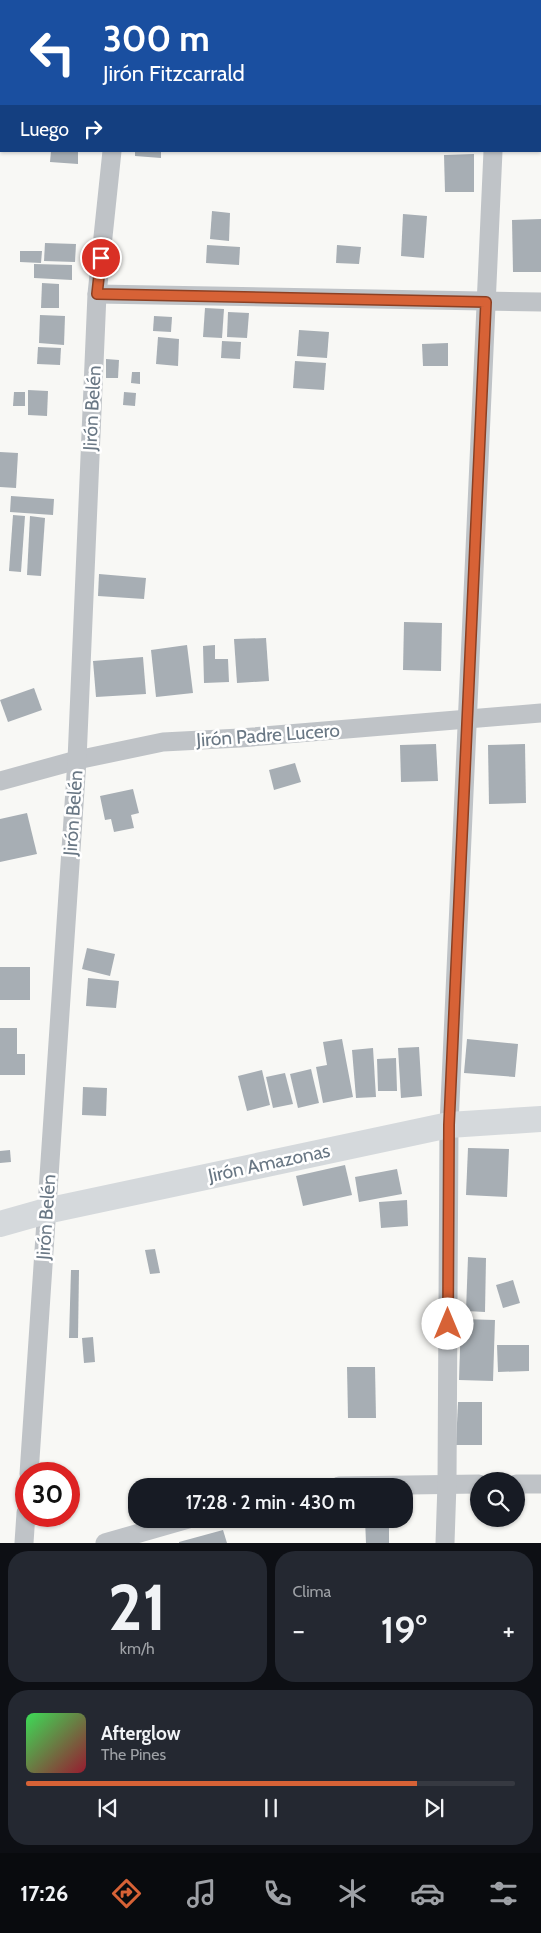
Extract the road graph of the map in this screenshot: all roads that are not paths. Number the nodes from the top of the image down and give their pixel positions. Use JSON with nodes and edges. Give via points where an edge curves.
{"nodes":[{"id":1,"x":112,"y":152,"type":"edge"},
{"id":2,"x":493,"y":152,"type":"edge"},
{"id":3,"x":97,"y":294,"type":"junction"},
{"id":4,"x":486,"y":302,"type":"junction"},
{"id":5,"x":541,"y":302,"type":"edge"},
{"id":6,"x":541,"y":713,"type":"edge"},
{"id":7,"x":468,"y":719,"type":"junction"},
{"id":8,"x":77,"y":760,"type":"junction"},
{"id":9,"x":0,"y":782,"type":"edge"},
{"id":10,"x":541,"y":1119,"type":"edge"},
{"id":11,"x":449,"y":1125,"type":"junction"},
{"id":12,"x":46,"y":1211,"type":"junction"},
{"id":13,"x":0,"y":1224,"type":"edge"},
{"id":14,"x":30,"y":1462,"type":"edge"},
{"id":15,"x":448,"y":1483,"type":"junction"},
{"id":16,"x":413,"y":1484,"type":"edge"},
{"id":17,"x":470,"y":1484,"type":"edge"},
{"id":18,"x":525,"y":1484,"type":"edge"},
{"id":19,"x":541,"y":1484,"type":"edge"},
{"id":20,"x":25,"y":1527,"type":"edge"},
{"id":21,"x":157,"y":1528,"type":"edge"},
{"id":22,"x":24,"y":1543,"type":"edge"},
{"id":23,"x":105,"y":1543,"type":"edge"},
{"id":24,"x":445,"y":1543,"type":"edge"}],
"edges":[{"from":1,"to":3,"type":"street","name":"Jirón Belén"},
{"from":2,"to":4,"type":"street"},
{"from":3,"to":4,"type":"street"},
{"from":3,"to":8,"type":"street","name":"Jirón Belén"},
{"from":4,"to":5,"type":"street"},
{"from":4,"to":7,"type":"street"},
{"from":6,"to":7,"type":"street","name":"Jirón Padre Lucero"},
{"from":7,"to":8,"type":"street","name":"Jirón Padre Lucero","via":[[163,742]]},
{"from":7,"to":11,"type":"street"},
{"from":8,"to":9,"type":"street","name":"Jirón Padre Lucero"},
{"from":8,"to":12,"type":"street","name":"Jirón Belén"},
{"from":10,"to":11,"type":"street","name":"Jirón Amazonas"},
{"from":11,"to":12,"type":"street","name":"Jirón Amazonas"},
{"from":11,"to":15,"type":"street"},
{"from":12,"to":13,"type":"street","name":"Jirón Amazonas"},
{"from":12,"to":14,"type":"street","name":"Jirón Belén"},
{"from":15,"to":16,"type":"street"},
{"from":15,"to":17,"type":"street"},
{"from":15,"to":24,"type":"street"},
{"from":18,"to":19,"type":"street"},
{"from":20,"to":22,"type":"street"},
{"from":21,"to":23,"type":"street"}]}
